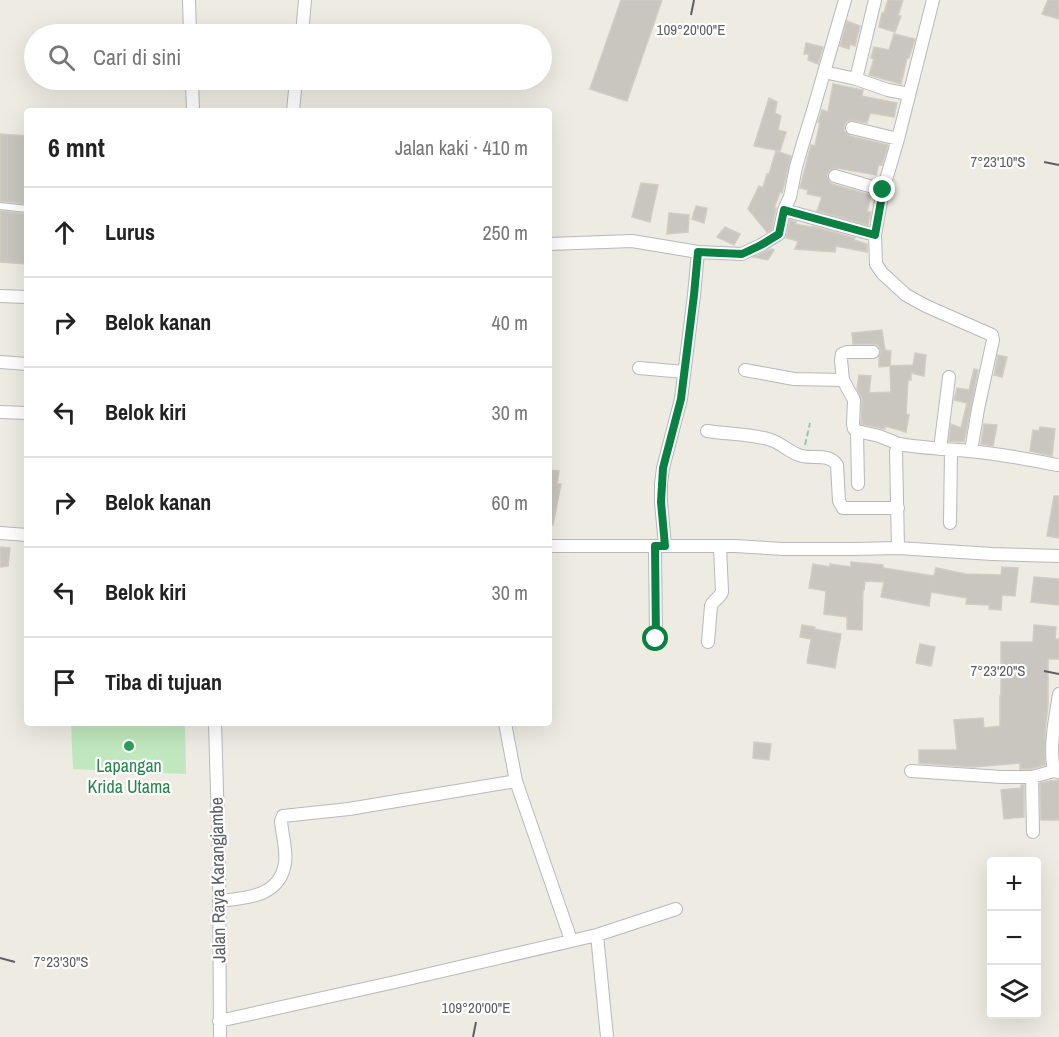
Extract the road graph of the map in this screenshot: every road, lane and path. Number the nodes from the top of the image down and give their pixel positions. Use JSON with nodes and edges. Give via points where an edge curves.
{"nodes":[{"id":1,"x":189,"y":0,"type":"edge"},
{"id":2,"x":305,"y":0,"type":"edge"},
{"id":3,"x":845,"y":0,"type":"edge"},
{"id":4,"x":875,"y":0,"type":"edge"},
{"id":5,"x":933,"y":0,"type":"edge"},
{"id":6,"x":190,"y":24,"type":"edge"},
{"id":7,"x":303,"y":24,"type":"edge"},
{"id":8,"x":825,"y":72,"type":"junction"},
{"id":9,"x":856,"y":79,"type":"junction"},
{"id":10,"x":192,"y":90,"type":"edge"},
{"id":11,"x":295,"y":90,"type":"edge"},
{"id":12,"x":909,"y":94,"type":"junction"},
{"id":13,"x":193,"y":108,"type":"edge"},
{"id":14,"x":293,"y":108,"type":"edge"},
{"id":15,"x":852,"y":128,"type":"dead end"},
{"id":16,"x":898,"y":139,"type":"junction"},
{"id":17,"x":835,"y":176,"type":"dead end"},
{"id":18,"x":883,"y":190,"type":"junction"},
{"id":19,"x":0,"y":206,"type":"edge"},
{"id":20,"x":24,"y":209,"type":"edge"},
{"id":21,"x":784,"y":210,"type":"junction"},
{"id":22,"x":875,"y":235,"type":"junction"},
{"id":23,"x":552,"y":244,"type":"edge"},
{"id":24,"x":698,"y":252,"type":"junction"},
{"id":25,"x":0,"y":296,"type":"edge"},
{"id":26,"x":24,"y":297,"type":"edge"},
{"id":27,"x":873,"y":352,"type":"dead end"},
{"id":28,"x":0,"y":362,"type":"edge"},
{"id":29,"x":24,"y":364,"type":"edge"},
{"id":30,"x":639,"y":368,"type":"dead end"},
{"id":31,"x":745,"y":370,"type":"dead end"},
{"id":32,"x":684,"y":372,"type":"junction"},
{"id":33,"x":949,"y":377,"type":"dead end"},
{"id":34,"x":843,"y":380,"type":"junction"},
{"id":35,"x":0,"y":412,"type":"edge"},
{"id":36,"x":24,"y":413,"type":"edge"},
{"id":37,"x":810,"y":423,"type":"dead end"},
{"id":38,"x":706,"y":431,"type":"dead end"},
{"id":39,"x":857,"y":431,"type":"junction"},
{"id":40,"x":899,"y":444,"type":"junction"},
{"id":41,"x":945,"y":449,"type":"junction"},
{"id":42,"x":971,"y":451,"type":"junction"},
{"id":43,"x":803,"y":457,"type":"junction"},
{"id":44,"x":1057,"y":465,"type":"dead end"},
{"id":45,"x":858,"y":484,"type":"dead end"},
{"id":46,"x":898,"y":508,"type":"junction"},
{"id":47,"x":950,"y":523,"type":"dead end"},
{"id":48,"x":0,"y":533,"type":"edge"},
{"id":49,"x":24,"y":535,"type":"edge"},
{"id":50,"x":552,"y":546,"type":"edge"},
{"id":51,"x":660,"y":546,"type":"junction"},
{"id":52,"x":720,"y":546,"type":"junction"},
{"id":53,"x":898,"y":548,"type":"junction"},
{"id":54,"x":1059,"y":556,"type":"edge"},
{"id":55,"x":656,"y":639,"type":"dead end"},
{"id":56,"x":708,"y":642,"type":"dead end"},
{"id":57,"x":1059,"y":694,"type":"edge"},
{"id":58,"x":214,"y":726,"type":"edge"},
{"id":59,"x":506,"y":726,"type":"edge"},
{"id":60,"x":911,"y":771,"type":"dead end"},
{"id":61,"x":1057,"y":772,"type":"edge"},
{"id":62,"x":1032,"y":777,"type":"junction"},
{"id":63,"x":516,"y":781,"type":"junction"},
{"id":64,"x":1033,"y":832,"type":"dead end"},
{"id":65,"x":219,"y":901,"type":"junction"},
{"id":66,"x":676,"y":909,"type":"dead end"},
{"id":67,"x":597,"y":935,"type":"junction"},
{"id":68,"x":571,"y":940,"type":"junction"},
{"id":69,"x":219,"y":1021,"type":"junction"},
{"id":70,"x":220,"y":1037,"type":"edge"},
{"id":71,"x":607,"y":1037,"type":"edge"}],
"edges":[{"from":1,"to":6,"type":"street"},
{"from":2,"to":7,"type":"street"},
{"from":3,"to":8,"type":"street"},
{"from":4,"to":9,"type":"street"},
{"from":5,"to":12,"type":"street"},
{"from":8,"to":9,"type":"street"},
{"from":8,"to":21,"type":"street"},
{"from":9,"to":12,"type":"street"},
{"from":10,"to":13,"type":"street"},
{"from":11,"to":14,"type":"street"},
{"from":12,"to":16,"type":"street"},
{"from":15,"to":16,"type":"street"},
{"from":16,"to":18,"type":"street"},
{"from":17,"to":18,"type":"street"},
{"from":18,"to":22,"type":"street"},
{"from":19,"to":20,"type":"lane"},
{"from":21,"to":22,"type":"street"},
{"from":21,"to":24,"type":"street","via":[[779,234],[751,250],[742,254]]},
{"from":22,"to":42,"type":"street","via":[[876,264],[906,295],[992,335]]},
{"from":23,"to":24,"type":"street","via":[[632,240]]},
{"from":24,"to":32,"type":"street"},
{"from":25,"to":26,"type":"street"},
{"from":27,"to":34,"type":"street","via":[[842,354]]},
{"from":28,"to":29,"type":"street"},
{"from":30,"to":32,"type":"street"},
{"from":31,"to":34,"type":"street","via":[[794,379]]},
{"from":32,"to":51,"type":"street","via":[[677,419],[663,468]]},
{"from":33,"to":41,"type":"street"},
{"from":34,"to":39,"type":"street","via":[[855,400],[853,424]]},
{"from":35,"to":36,"type":"street"},
{"from":37,"to":43,"type":"path"},
{"from":38,"to":43,"type":"street","via":[[767,439]]},
{"from":39,"to":40,"type":"street"},
{"from":39,"to":45,"type":"street"},
{"from":40,"to":41,"type":"street"},
{"from":40,"to":46,"type":"street"},
{"from":41,"to":42,"type":"street"},
{"from":41,"to":47,"type":"street"},
{"from":42,"to":44,"type":"street"},
{"from":43,"to":46,"type":"street","via":[[829,458],[837,465],[843,508]]},
{"from":46,"to":53,"type":"street"},
{"from":48,"to":49,"type":"street"},
{"from":50,"to":51,"type":"street"},
{"from":51,"to":52,"type":"street"},
{"from":51,"to":55,"type":"street"},
{"from":52,"to":53,"type":"street"},
{"from":52,"to":56,"type":"street","via":[[722,592],[711,606]]},
{"from":53,"to":54,"type":"street"},
{"from":57,"to":61,"type":"street","via":[[1051,758]]},
{"from":58,"to":65,"type":"street","name":"Jalan Raya Karangjambe"},
{"from":59,"to":63,"type":"street"},
{"from":60,"to":62,"type":"street"},
{"from":61,"to":62,"type":"street"},
{"from":62,"to":64,"type":"street"},
{"from":63,"to":65,"type":"street","via":[[283,816],[282,875],[262,894]]},
{"from":63,"to":68,"type":"street"},
{"from":65,"to":69,"type":"street","name":"Jalan Raya Karangjambe"},
{"from":66,"to":67,"type":"street"},
{"from":67,"to":68,"type":"street"},
{"from":67,"to":71,"type":"street"},
{"from":68,"to":69,"type":"street"},
{"from":69,"to":70,"type":"street","name":"Jalan Raya Karangjambe"}]}
